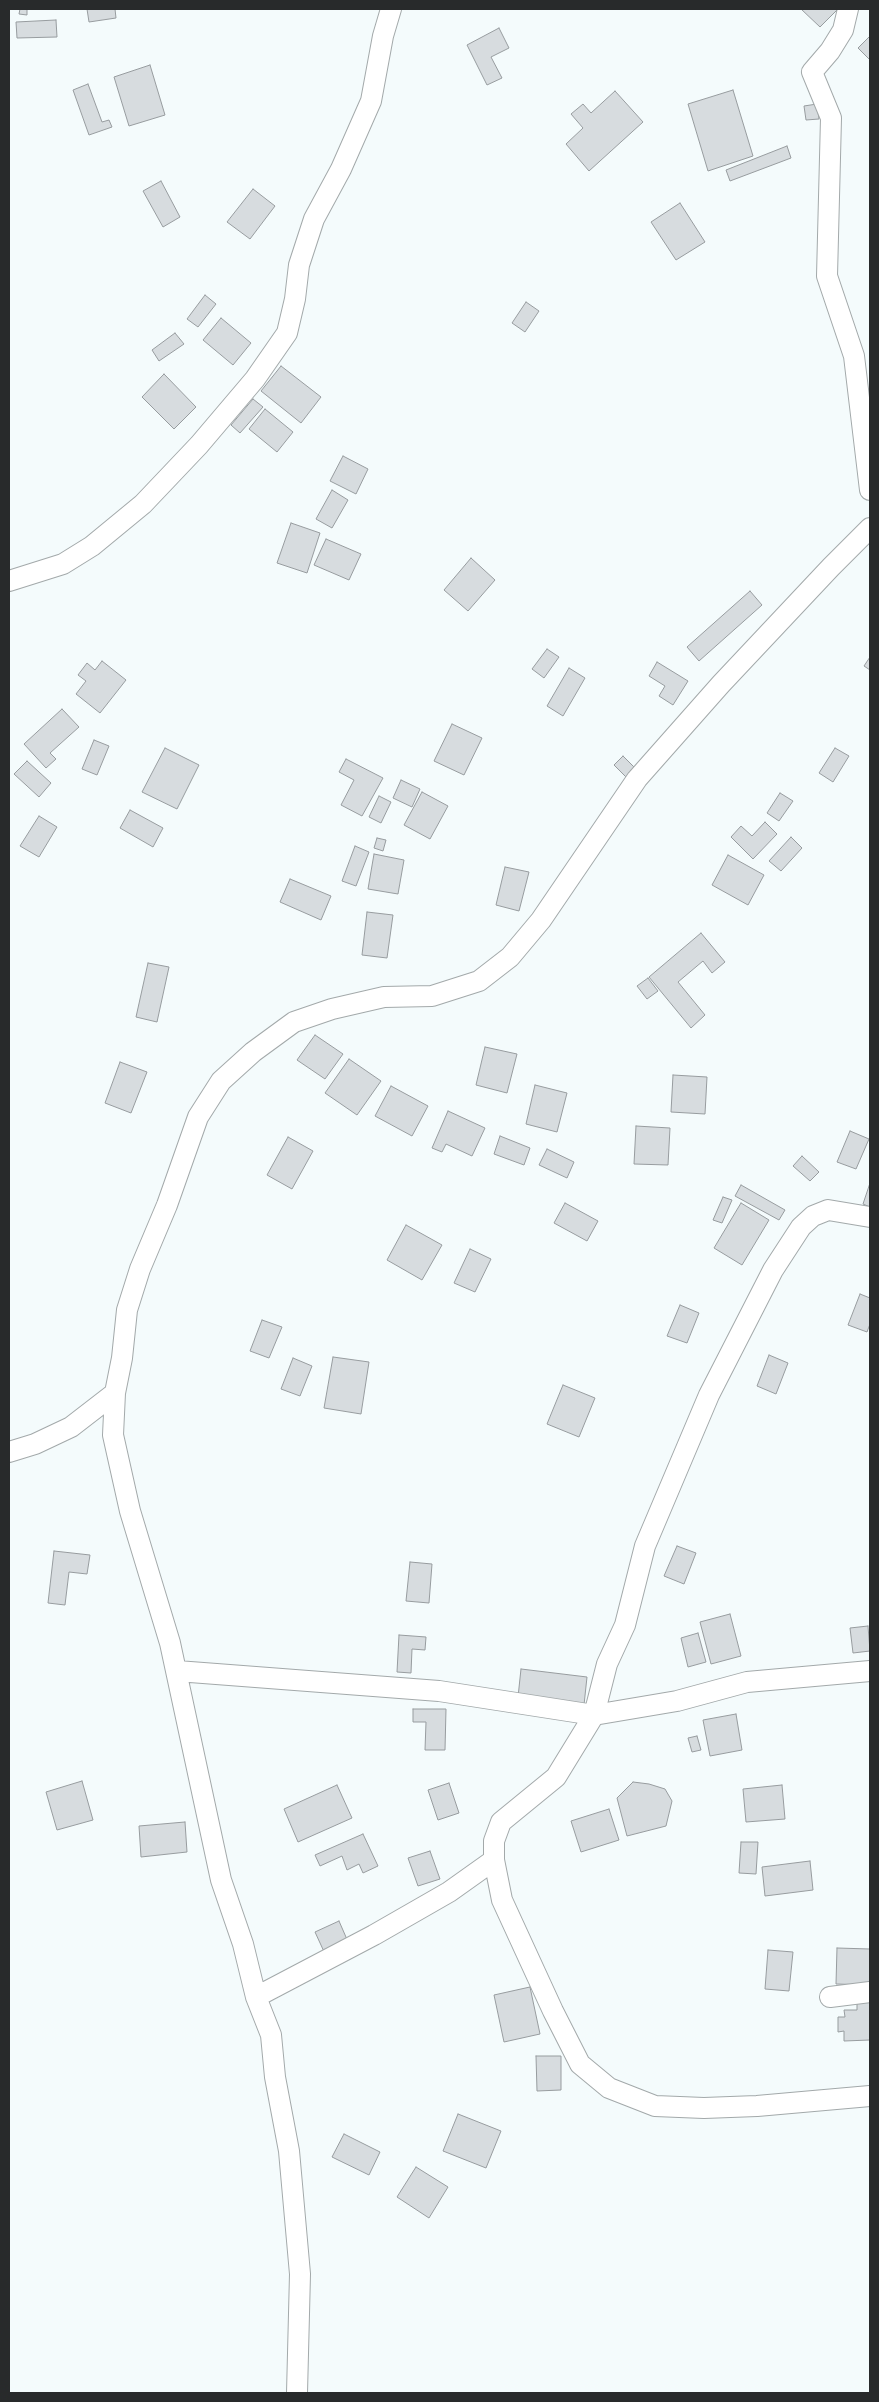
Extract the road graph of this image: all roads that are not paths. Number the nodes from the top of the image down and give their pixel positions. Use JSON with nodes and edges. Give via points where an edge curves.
{"nodes":[{"id":1,"x":391,"y":9,"type":"edge"},
{"id":2,"x":848,"y":9,"type":"edge"},
{"id":3,"x":870,"y":490,"type":"edge"},
{"id":4,"x":870,"y":528,"type":"edge"},
{"id":5,"x":9,"y":581,"type":"edge"},
{"id":6,"x":870,"y":1217,"type":"edge"},
{"id":7,"x":115,"y":1393,"type":"junction"},
{"id":8,"x":9,"y":1452,"type":"edge"},
{"id":9,"x":177,"y":1671,"type":"junction"},
{"id":10,"x":870,"y":1671,"type":"edge"},
{"id":11,"x":594,"y":1716,"type":"junction"},
{"id":12,"x":494,"y":1860,"type":"junction"},
{"id":13,"x":870,"y":1992,"type":"edge"},
{"id":14,"x":830,"y":1997,"type":"dead end"},
{"id":15,"x":256,"y":1998,"type":"junction"},
{"id":16,"x":870,"y":2096,"type":"edge"},
{"id":17,"x":297,"y":2393,"type":"edge"}],
"edges":[{"from":1,"to":5,"type":"street","via":[[371,101],[314,220],[299,265],[287,332],[255,379],[200,445],[143,504],[92,546],[63,564]]},
{"from":2,"to":3,"type":"street","via":[[843,30],[812,72],[831,118],[827,276],[854,356]]},
{"from":4,"to":7,"type":"street","via":[[721,684],[637,779],[541,920],[510,957],[479,981],[432,996],[384,997],[294,1022],[222,1081],[198,1117],[167,1206],[140,1269],[127,1310]]},
{"from":6,"to":11,"type":"street","via":[[828,1210],[814,1216],[801,1227],[772,1270],[709,1395],[645,1546],[626,1624],[607,1664]]},
{"from":7,"to":8,"type":"street","via":[[71,1427]]},
{"from":7,"to":9,"type":"street","via":[[113,1435],[130,1511]]},
{"from":9,"to":11,"type":"street","via":[[439,1691]]},
{"from":9,"to":15,"type":"street","via":[[221,1880],[243,1944]]},
{"from":10,"to":11,"type":"street","via":[[747,1682],[677,1701]]},
{"from":11,"to":12,"type":"street","via":[[556,1777],[501,1822],[494,1841]]},
{"from":12,"to":15,"type":"street","via":[[440,1896]]},
{"from":12,"to":16,"type":"street","via":[[502,1900],[553,2011],[580,2064],[608,2088],[655,2106],[704,2108]]},
{"from":13,"to":14,"type":"street"},
{"from":15,"to":17,"type":"street","via":[[271,2035],[289,2151],[300,2274]]}]}
